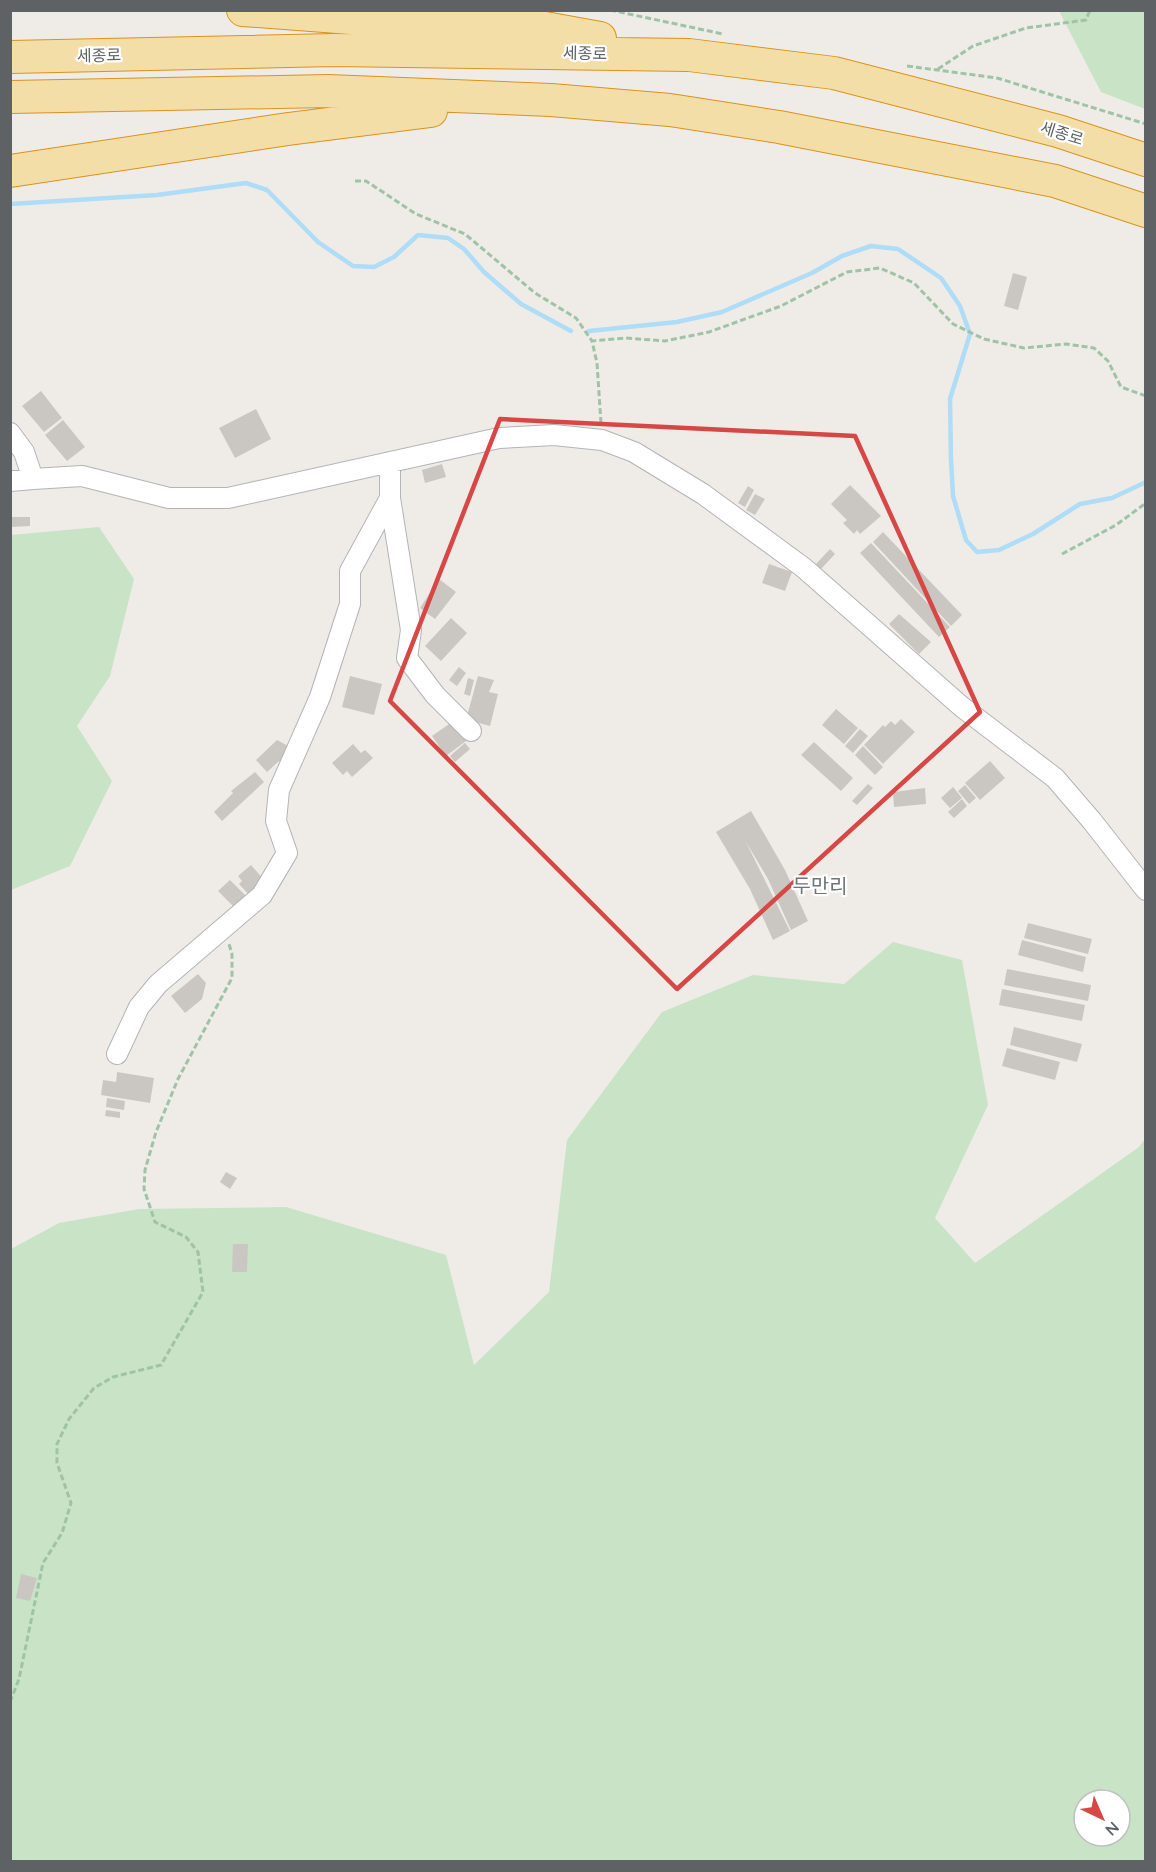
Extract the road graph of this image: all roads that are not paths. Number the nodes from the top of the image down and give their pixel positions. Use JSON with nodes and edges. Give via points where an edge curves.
{"nodes":[{"id":1,"x":243,"y":10,"type":"edge"},
{"id":2,"x":689,"y":54,"type":"junction"},
{"id":3,"x":10,"y":57,"type":"edge"},
{"id":4,"x":10,"y":97,"type":"edge"},
{"id":5,"x":551,"y":100,"type":"junction"},
{"id":6,"x":1146,"y":160,"type":"edge"},
{"id":7,"x":10,"y":171,"type":"edge"},
{"id":8,"x":1146,"y":211,"type":"edge"},
{"id":9,"x":10,"y":434,"type":"edge"},
{"id":10,"x":390,"y":462,"type":"junction"},
{"id":11,"x":33,"y":479,"type":"junction"},
{"id":12,"x":10,"y":481,"type":"edge"},
{"id":13,"x":390,"y":498,"type":"junction"},
{"id":14,"x":471,"y":731,"type":"dead end"},
{"id":15,"x":1146,"y":890,"type":"edge"},
{"id":16,"x":117,"y":1054,"type":"dead end"}],
"edges":[{"from":1,"to":2,"type":"highway","via":[[377,21],[534,26]]},
{"from":2,"to":3,"type":"highway","name":"세종로","via":[[334,50]]},
{"from":2,"to":6,"type":"highway","name":"세종로","via":[[834,73],[1058,131]]},
{"from":4,"to":5,"type":"highway","via":[[328,91]]},
{"from":5,"to":7,"type":"highway","via":[[288,129]]},
{"from":5,"to":8,"type":"highway","via":[[670,110],[779,127],[1055,181]]},
{"from":9,"to":11,"type":"street","via":[[24,452]]},
{"from":10,"to":11,"type":"street","via":[[225,498],[169,498],[82,476]]},
{"from":10,"to":13,"type":"street"},
{"from":10,"to":15,"type":"street","via":[[500,438],[554,435],[602,440],[634,452],[703,494],[804,568],[962,707],[1054,778]]},
{"from":11,"to":12,"type":"street"},
{"from":13,"to":14,"type":"street","via":[[411,630],[407,658],[435,695]]},
{"from":13,"to":16,"type":"street","via":[[350,572],[350,604],[320,697],[279,790],[276,821],[287,853],[262,895],[158,984],[139,1007]]}]}
